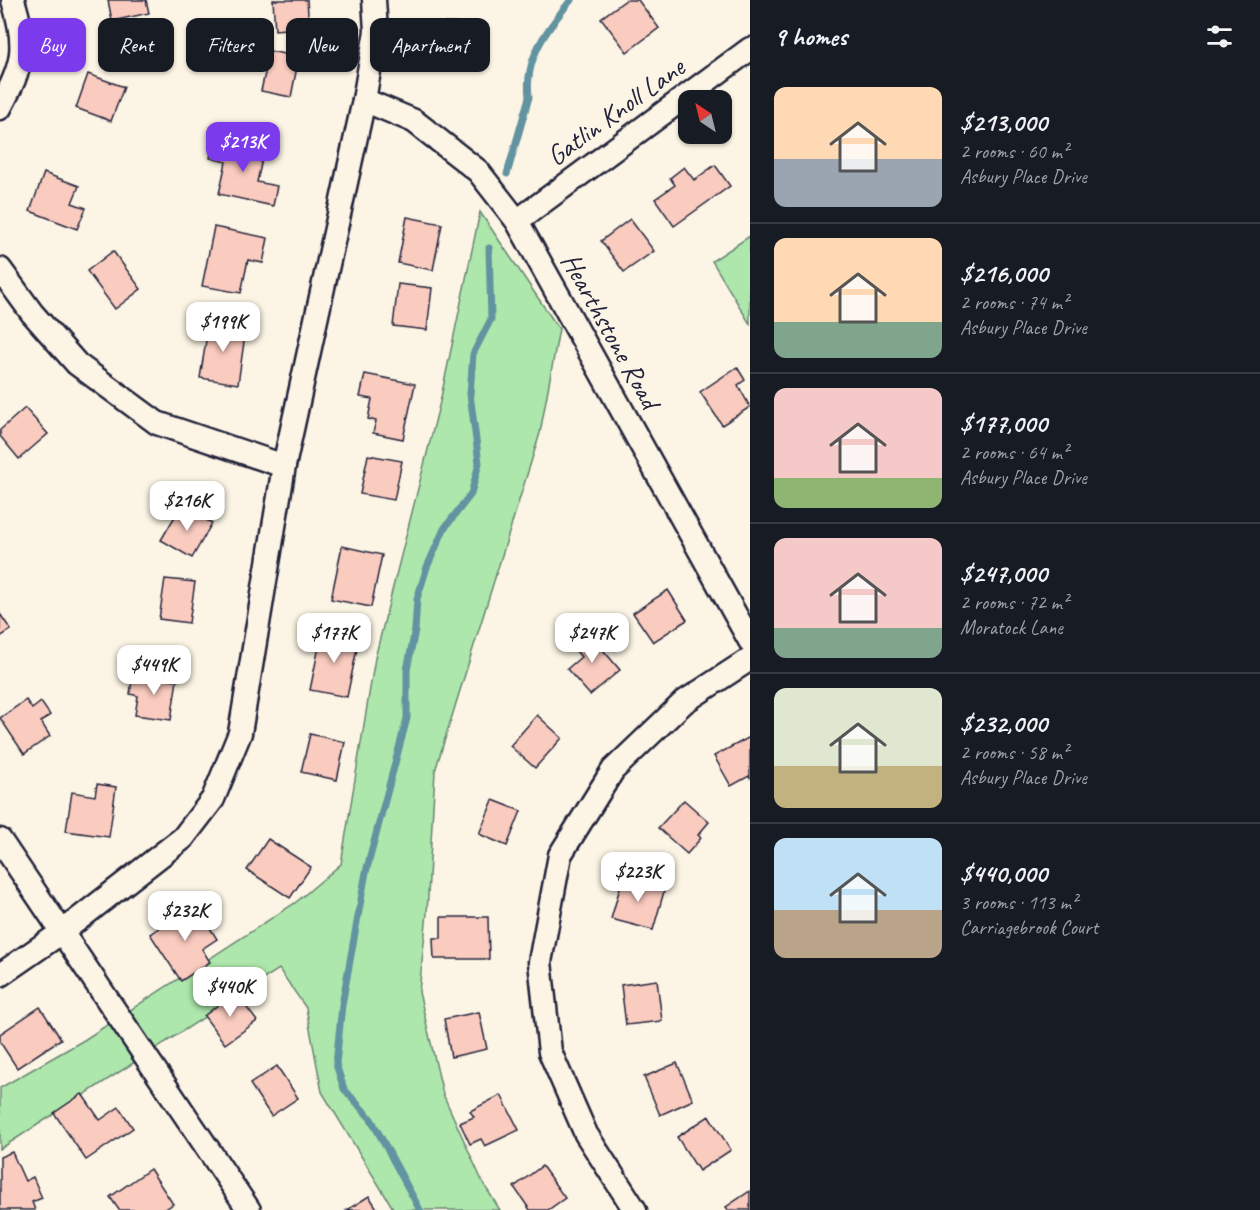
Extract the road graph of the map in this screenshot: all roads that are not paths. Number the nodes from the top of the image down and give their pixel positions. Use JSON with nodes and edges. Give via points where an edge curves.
{"nodes":[{"id":1,"x":13,"y":0,"type":"edge"},
{"id":2,"x":374,"y":0,"type":"edge"},
{"id":3,"x":750,"y":49,"type":"edge"},
{"id":4,"x":364,"y":100,"type":"junction"},
{"id":5,"x":0,"y":108,"type":"edge"},
{"id":6,"x":517,"y":221,"type":"junction"},
{"id":7,"x":0,"y":269,"type":"edge"},
{"id":8,"x":284,"y":466,"type":"junction"},
{"id":9,"x":750,"y":641,"type":"edge"},
{"id":10,"x":750,"y":659,"type":"edge"},
{"id":11,"x":0,"y":840,"type":"edge"},
{"id":12,"x":62,"y":932,"type":"junction"},
{"id":13,"x":0,"y":975,"type":"edge"},
{"id":14,"x":249,"y":1210,"type":"edge"},
{"id":15,"x":636,"y":1210,"type":"edge"}],
"edges":[{"from":1,"to":5,"type":"street","via":[[23,31],[22,54]]},
{"from":2,"to":4,"type":"street","via":[[376,31]]},
{"from":3,"to":6,"type":"street","name":"Gatlin Knoll Lane"},
{"from":4,"to":6,"type":"street","name":"Hearthstone Road","via":[[414,121],[478,171]]},
{"from":4,"to":8,"type":"street"},
{"from":6,"to":9,"type":"street","name":"Hearthstone Road"},
{"from":7,"to":8,"type":"street","via":[[77,364],[157,423]]},
{"from":8,"to":12,"type":"street","via":[[240,733],[213,799],[183,838]]},
{"from":10,"to":15,"type":"street","via":[[684,702],[612,770],[560,855],[540,962],[550,1052],[586,1134]]},
{"from":11,"to":12,"type":"street"},
{"from":12,"to":13,"type":"street"},
{"from":12,"to":14,"type":"street"}]}
